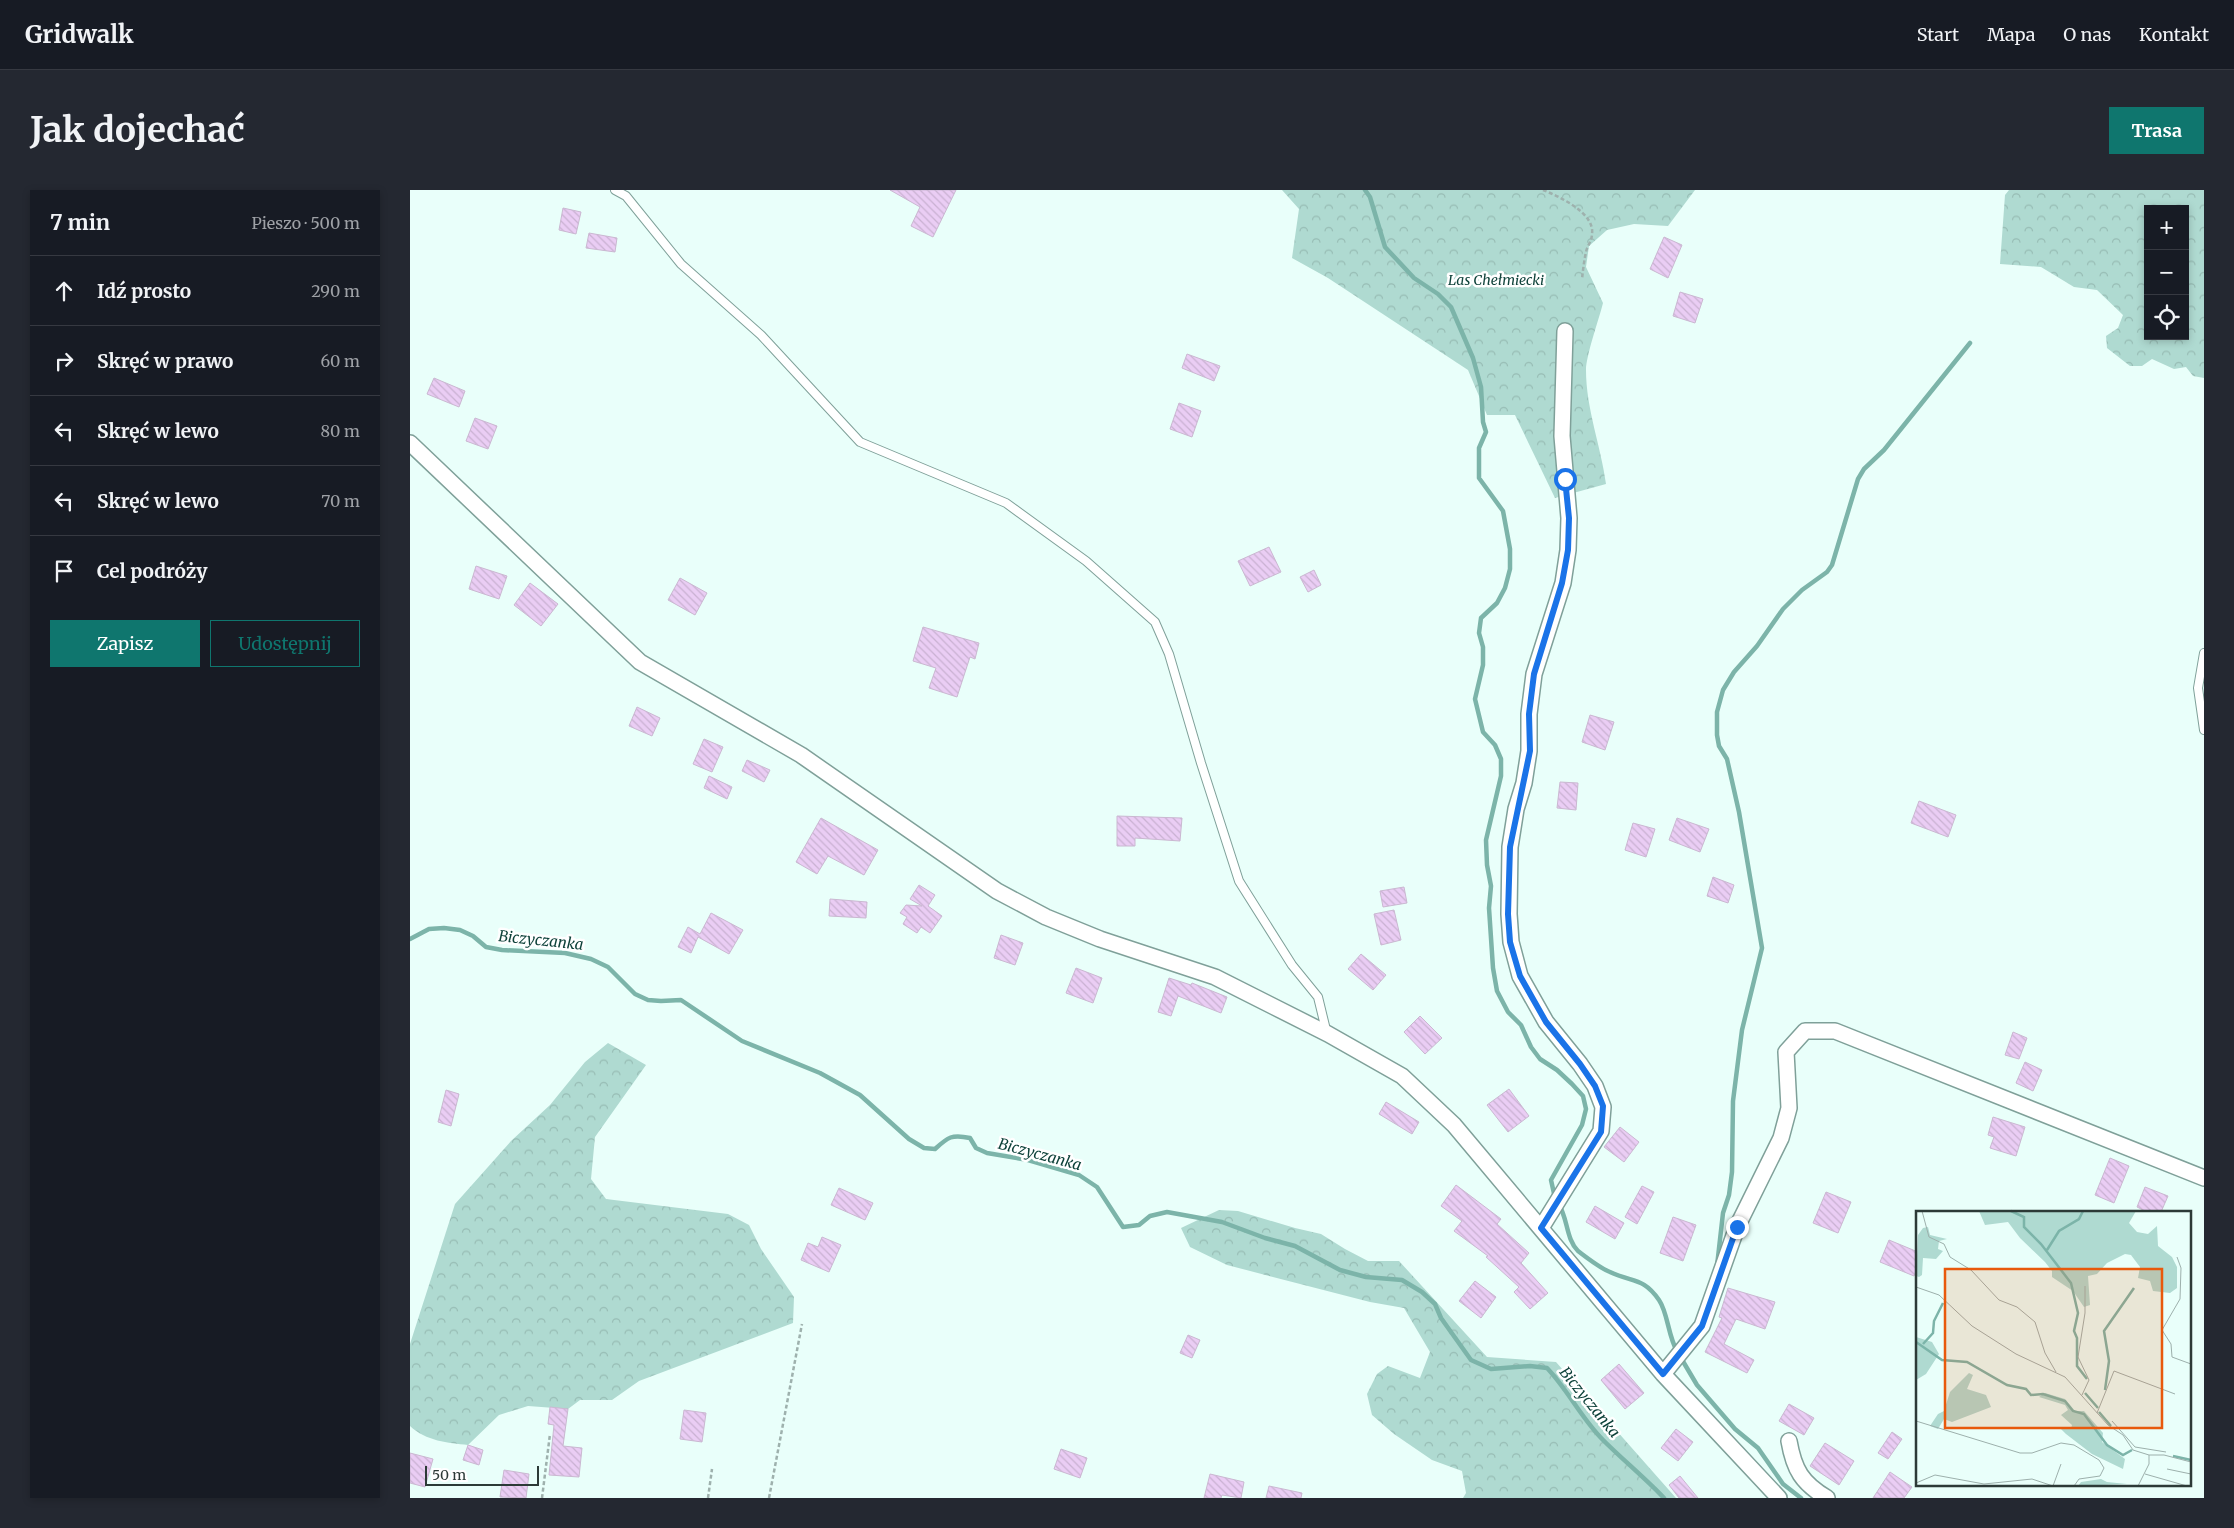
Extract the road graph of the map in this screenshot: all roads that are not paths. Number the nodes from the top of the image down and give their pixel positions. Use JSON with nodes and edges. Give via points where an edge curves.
{"nodes":[{"id":1,"x":615,"y":190,"type":"edge"},
{"id":2,"x":1565,"y":331,"type":"dead end"},
{"id":3,"x":410,"y":443,"type":"edge"},
{"id":4,"x":2204,"y":652,"type":"edge"},
{"id":5,"x":2204,"y":730,"type":"edge"},
{"id":6,"x":1328,"y":1034,"type":"junction"},
{"id":7,"x":2204,"y":1178,"type":"edge"},
{"id":8,"x":1541,"y":1228,"type":"junction"},
{"id":9,"x":1663,"y":1374,"type":"junction"},
{"id":10,"x":1788,"y":1441,"type":"dead end"},
{"id":11,"x":1779,"y":1498,"type":"edge"},
{"id":12,"x":1827,"y":1498,"type":"edge"}],
"edges":[{"from":1,"to":6,"type":"lane","via":[[626,196],[681,264],[761,335],[860,442],[1006,503],[1086,561],[1155,622],[1169,654],[1239,881],[1292,965],[1318,997]]},
{"from":2,"to":8,"type":"street","via":[[1562,436],[1569,518],[1568,550],[1562,583],[1534,674],[1529,714],[1530,751],[1514,823],[1508,883],[1510,942],[1520,976],[1546,1022],[1595,1086],[1603,1106],[1601,1132]]},
{"from":3,"to":6,"type":"street","via":[[640,662],[801,755],[997,891],[1100,939],[1215,977]]},
{"from":4,"to":5,"type":"lane","via":[[2198,688]]},
{"from":6,"to":8,"type":"street","via":[[1402,1076],[1454,1125]]},
{"from":7,"to":9,"type":"street","via":[[1835,1031],[1805,1031],[1786,1052],[1789,1108],[1780,1138],[1737,1227],[1702,1326]]},
{"from":8,"to":9,"type":"street"},
{"from":9,"to":11,"type":"street"},
{"from":10,"to":12,"type":"street","via":[[1793,1462],[1810,1488]]}]}
